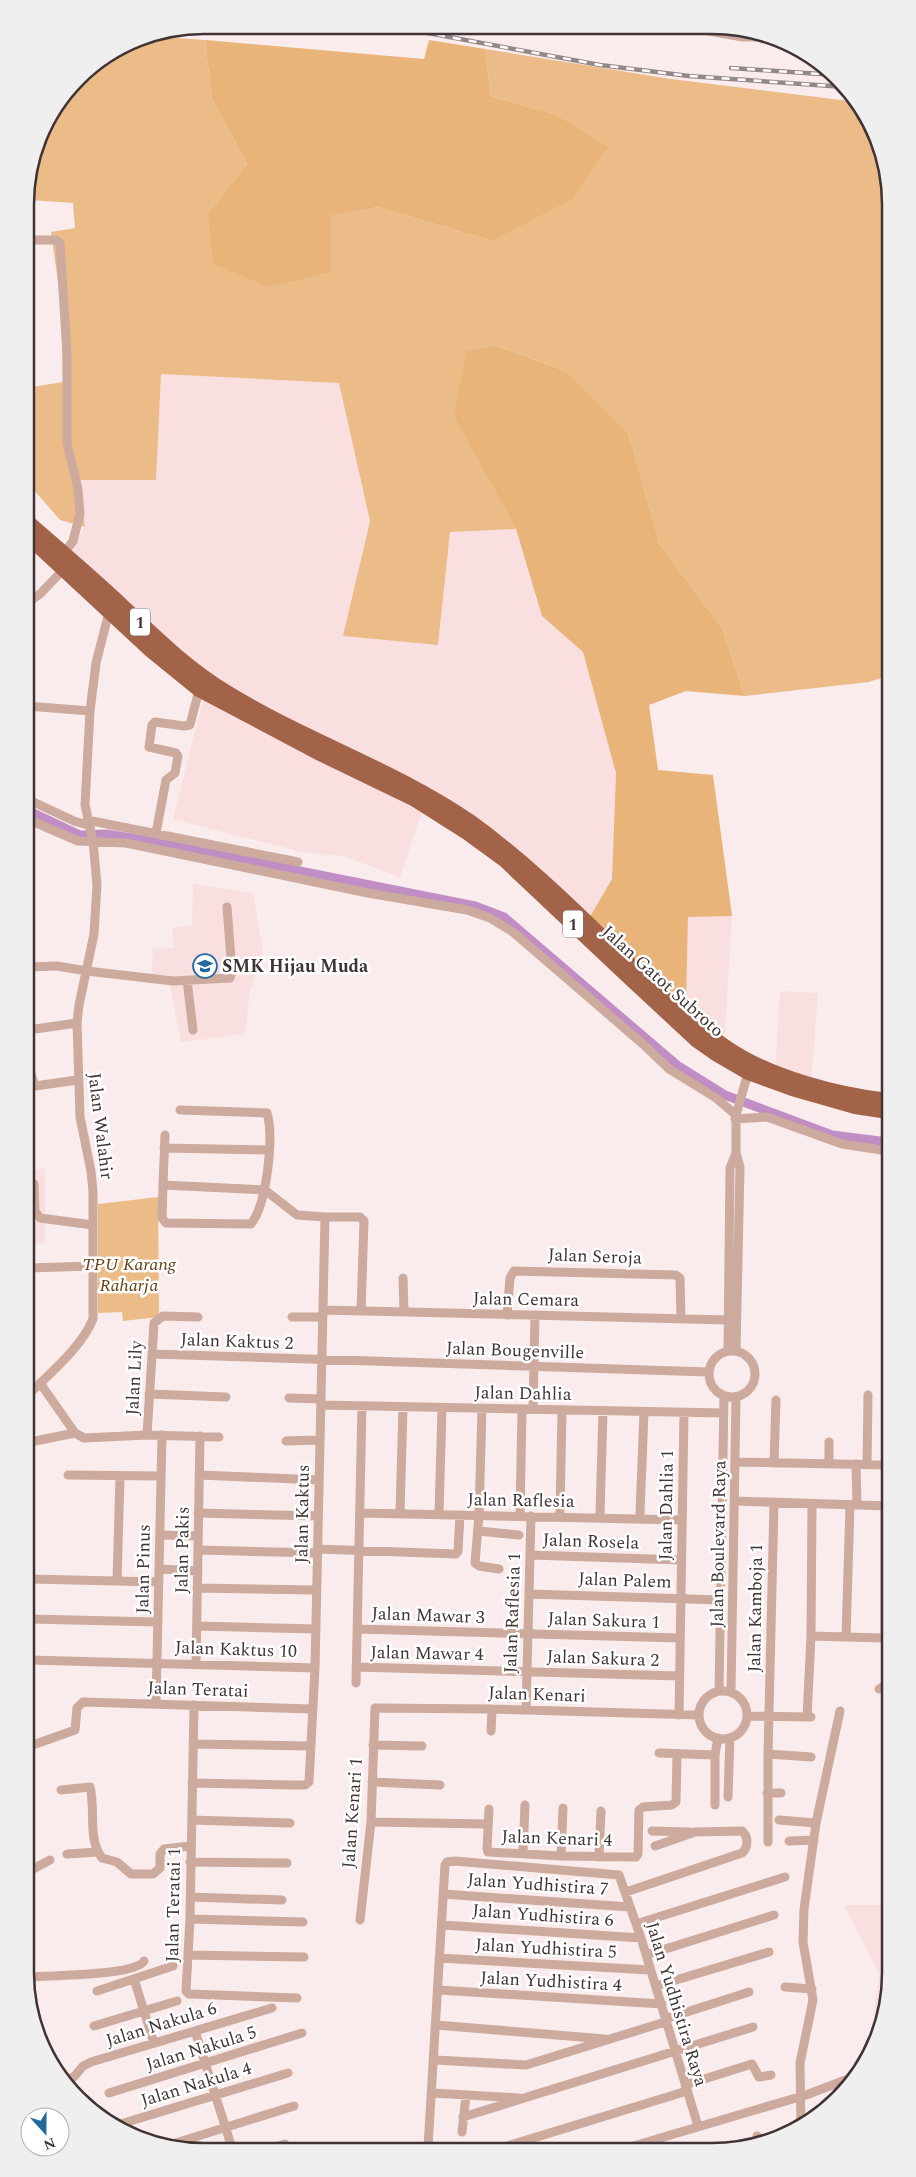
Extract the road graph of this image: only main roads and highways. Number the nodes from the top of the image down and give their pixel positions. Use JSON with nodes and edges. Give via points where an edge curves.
{"nodes":[{"id":1,"x":34,"y":527,"type":"edge"},
{"id":2,"x":34,"y":542,"type":"edge"},
{"id":3,"x":260,"y":717,"type":"junction"},
{"id":4,"x":882,"y":1099,"type":"edge"},
{"id":5,"x":882,"y":1111,"type":"edge"}],
"edges":[{"from":1,"to":3,"type":"highway","number":"1","via":[[194,670]]},
{"from":2,"to":3,"type":"highway","number":"1","via":[[199,690]]},
{"from":3,"to":4,"type":"highway","name":"Jalan Gatot Subroto","number":"1","via":[[420,790],[473,824],[520,860],[648,982],[729,1049],[756,1064],[801,1081]]},
{"from":3,"to":5,"type":"highway","name":"Jalan Gatot Subroto","number":"1","via":[[415,800],[478,841],[519,873],[698,1041],[748,1073],[855,1107]]}]}
